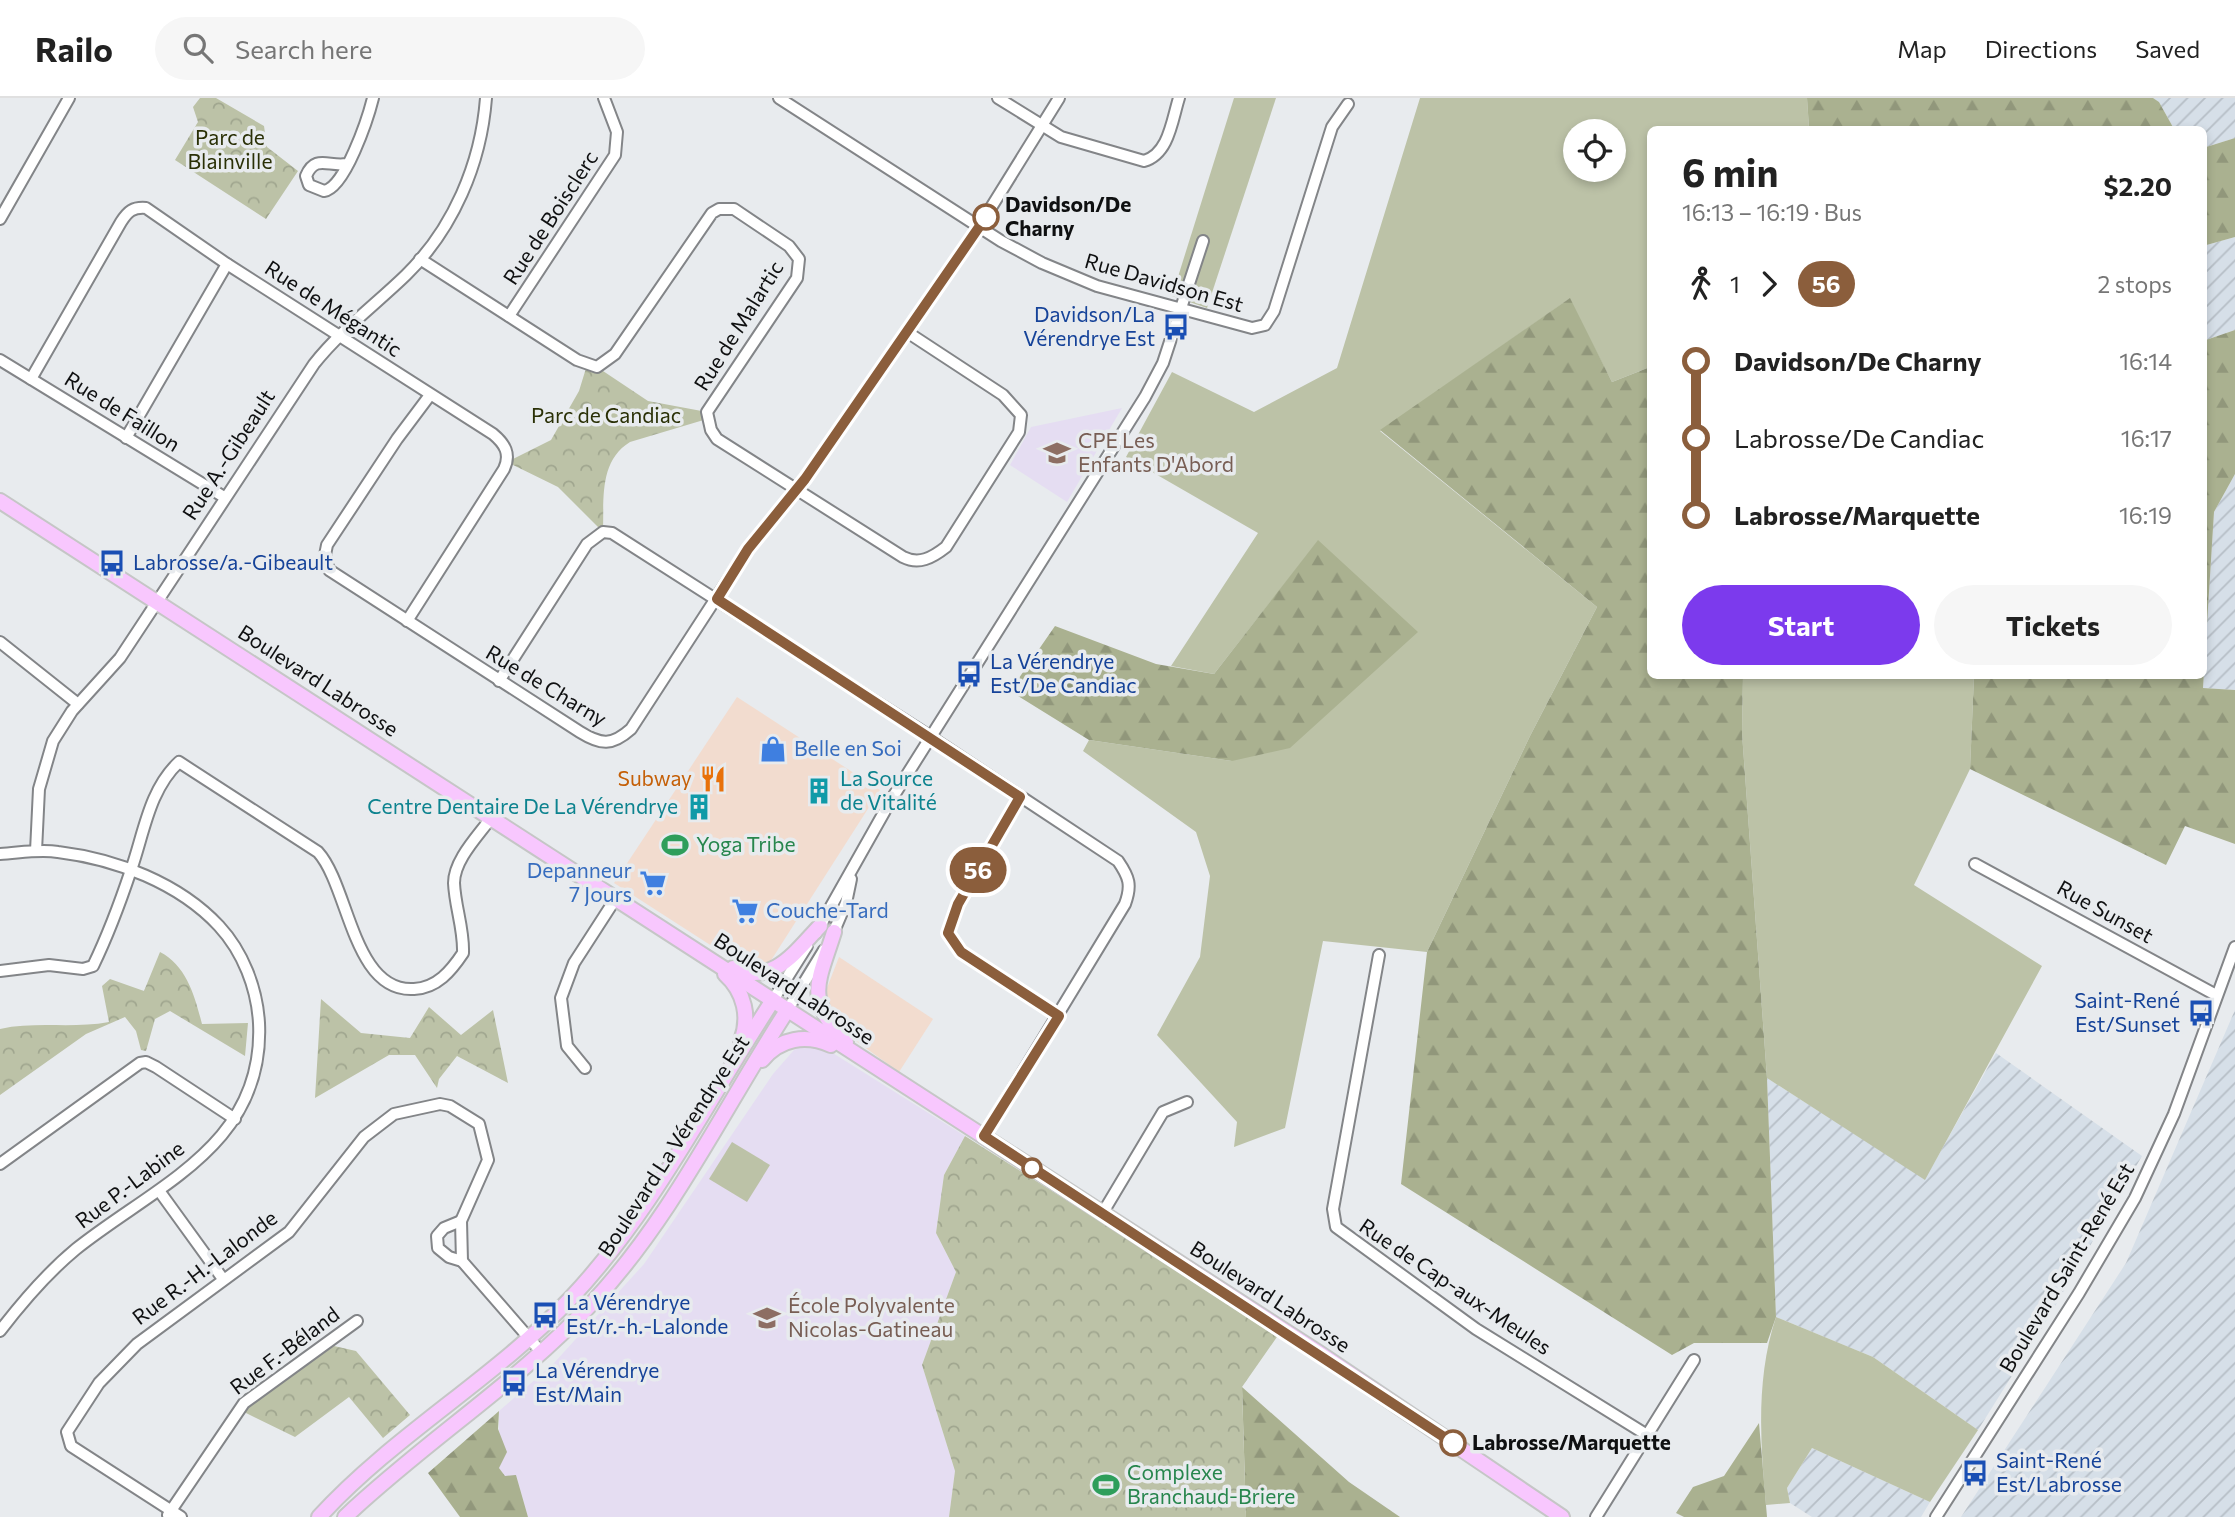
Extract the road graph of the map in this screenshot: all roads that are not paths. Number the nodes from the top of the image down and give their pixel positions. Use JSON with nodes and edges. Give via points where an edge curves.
{"nodes":[{"id":1,"x":68,"y":98,"type":"edge"},
{"id":2,"x":373,"y":98,"type":"edge"},
{"id":3,"x":485,"y":98,"type":"edge"},
{"id":4,"x":604,"y":98,"type":"edge"},
{"id":5,"x":779,"y":98,"type":"edge"},
{"id":6,"x":998,"y":98,"type":"edge"},
{"id":7,"x":1059,"y":98,"type":"edge"},
{"id":8,"x":1179,"y":98,"type":"edge"},
{"id":9,"x":1348,"y":104,"type":"dead end"},
{"id":10,"x":1043,"y":127,"type":"junction"},
{"id":11,"x":346,"y":164,"type":"dead end"},
{"id":12,"x":0,"y":219,"type":"edge"},
{"id":13,"x":979,"y":227,"type":"junction"},
{"id":14,"x":1203,"y":241,"type":"dead end"},
{"id":15,"x":420,"y":259,"type":"junction"},
{"id":16,"x":227,"y":264,"type":"junction"},
{"id":17,"x":1180,"y":310,"type":"junction"},
{"id":18,"x":509,"y":316,"type":"junction"},
{"id":19,"x":908,"y":332,"type":"junction"},
{"id":20,"x":340,"y":333,"type":"junction"},
{"id":21,"x":0,"y":360,"type":"edge"},
{"id":22,"x":31,"y":379,"type":"junction"},
{"id":23,"x":430,"y":395,"type":"junction"},
{"id":24,"x":126,"y":438,"type":"junction"},
{"id":25,"x":796,"y":490,"type":"junction"},
{"id":26,"x":224,"y":497,"type":"junction"},
{"id":27,"x":0,"y":501,"type":"edge"},
{"id":28,"x":717,"y":599,"type":"junction"},
{"id":29,"x":157,"y":602,"type":"junction"},
{"id":30,"x":407,"y":621,"type":"junction"},
{"id":31,"x":0,"y":642,"type":"edge"},
{"id":32,"x":499,"y":681,"type":"junction"},
{"id":33,"x":78,"y":704,"type":"junction"},
{"id":34,"x":930,"y":736,"type":"junction"},
{"id":35,"x":1020,"y":797,"type":"junction"},
{"id":36,"x":491,"y":818,"type":"junction"},
{"id":37,"x":36,"y":851,"type":"junction"},
{"id":38,"x":0,"y":854,"type":"edge"},
{"id":39,"x":1975,"y":864,"type":"dead end"},
{"id":40,"x":854,"y":866,"type":"junction"},
{"id":41,"x":131,"y":870,"type":"junction"},
{"id":42,"x":616,"y":898,"type":"junction"},
{"id":43,"x":820,"y":926,"type":"junction"},
{"id":44,"x":834,"y":932,"type":"junction"},
{"id":45,"x":2235,"y":947,"type":"edge"},
{"id":46,"x":700,"y":953,"type":"junction"},
{"id":47,"x":1379,"y":955,"type":"dead end"},
{"id":48,"x":0,"y":971,"type":"edge"},
{"id":49,"x":2216,"y":995,"type":"junction"},
{"id":50,"x":773,"y":1000,"type":"junction"},
{"id":51,"x":788,"y":1009,"type":"junction"},
{"id":52,"x":1059,"y":1016,"type":"junction"},
{"id":53,"x":862,"y":1059,"type":"junction"},
{"id":54,"x":584,"y":1068,"type":"dead end"},
{"id":55,"x":729,"y":1069,"type":"junction"},
{"id":56,"x":739,"y":1088,"type":"junction"},
{"id":57,"x":1187,"y":1102,"type":"dead end"},
{"id":58,"x":235,"y":1119,"type":"junction"},
{"id":59,"x":984,"y":1136,"type":"junction"},
{"id":60,"x":0,"y":1164,"type":"edge"},
{"id":61,"x":160,"y":1192,"type":"junction"},
{"id":62,"x":1102,"y":1214,"type":"junction"},
{"id":63,"x":461,"y":1221,"type":"junction"},
{"id":64,"x":462,"y":1261,"type":"junction"},
{"id":65,"x":223,"y":1279,"type":"junction"},
{"id":66,"x":357,"y":1321,"type":"dead end"},
{"id":67,"x":0,"y":1331,"type":"edge"},
{"id":68,"x":529,"y":1338,"type":"junction"},
{"id":69,"x":542,"y":1353,"type":"junction"},
{"id":70,"x":1694,"y":1360,"type":"dead end"},
{"id":71,"x":1647,"y":1435,"type":"junction"},
{"id":72,"x":173,"y":1515,"type":"edge"},
{"id":73,"x":319,"y":1517,"type":"edge"},
{"id":74,"x":345,"y":1517,"type":"edge"},
{"id":75,"x":1562,"y":1517,"type":"edge"},
{"id":76,"x":1596,"y":1517,"type":"edge"},
{"id":77,"x":1936,"y":1517,"type":"edge"}],
"edges":[{"from":1,"to":12,"type":"street"},
{"from":2,"to":11,"type":"street","via":[[367,127]]},
{"from":3,"to":15,"type":"street","name":"Rue A.-Gibeault","via":[[479,144],[466,186]]},
{"from":4,"to":18,"type":"street","name":"Rue de Boisclerc","via":[[617,132],[615,155]]},
{"from":5,"to":13,"type":"street","name":"Rue Davidson Est"},
{"from":6,"to":10,"type":"street"},
{"from":7,"to":10,"type":"street","name":"Rue de Charny"},
{"from":8,"to":10,"type":"street","via":[[1163,147],[1144,161],[1061,137]]},
{"from":9,"to":17,"type":"street","name":"Rue Davidson Est","via":[[1332,127],[1270,319],[1252,328]]},
{"from":10,"to":13,"type":"street","name":"Rue de Charny"},
{"from":13,"to":17,"type":"street","name":"Rue Davidson Est","via":[[1060,272]]},
{"from":13,"to":19,"type":"street","name":"Rue de Charny"},
{"from":14,"to":17,"type":"street","name":"Boulevard La Vérendrye Est"},
{"from":15,"to":18,"type":"street","name":"Rue de Malartic"},
{"from":15,"to":20,"type":"street","name":"Rue A.-Gibeault"},
{"from":16,"to":20,"type":"street","name":"Rue de Mégantic"},
{"from":16,"to":22,"type":"street","name":"Rue de Mégantic","via":[[146,208],[128,212]]},
{"from":16,"to":24,"type":"street"},
{"from":17,"to":34,"type":"street","name":"Boulevard La Vérendrye Est","via":[[1163,363],[1145,397]]},
{"from":18,"to":25,"type":"street","name":"Rue de Malartic","via":[[587,365],[604,365],[705,220],[719,209],[741,212],[796,251],[800,268],[707,412],[707,419],[717,439]]},
{"from":19,"to":25,"type":"street","name":"Rue de Charny"},
{"from":19,"to":25,"type":"street","name":"Rue de Malartic","via":[[1003,395],[1021,415],[1019,432],[946,547],[934,557],[910,561]]},
{"from":20,"to":23,"type":"street","name":"Rue de Mégantic"},
{"from":20,"to":26,"type":"street","name":"Rue A.-Gibeault","via":[[301,382]]},
{"from":21,"to":22,"type":"street","name":"Rue de Faillon"},
{"from":22,"to":24,"type":"street","name":"Rue de Faillon"},
{"from":23,"to":30,"type":"street","name":"Rue de Mégantic","via":[[500,440],[508,453],[507,462]]},
{"from":23,"to":30,"type":"street","name":"Rue de Charny","via":[[327,545],[325,555],[337,577]]},
{"from":24,"to":26,"type":"street","name":"Rue de Faillon"},
{"from":25,"to":28,"type":"street","name":"Rue de Charny","via":[[748,549]]},
{"from":26,"to":29,"type":"street","name":"Rue A.-Gibeault"},
{"from":27,"to":29,"type":"main road","name":"Boulevard Labrosse"},
{"from":28,"to":32,"type":"street","name":"Rue de Charny","via":[[631,729],[614,743],[595,741]]},
{"from":28,"to":32,"type":"street","via":[[627,541],[603,532],[587,544]]},
{"from":28,"to":34,"type":"street"},
{"from":29,"to":33,"type":"street","name":"Rue A.-Gibeault","via":[[120,658]]},
{"from":29,"to":36,"type":"main road","name":"Boulevard Labrosse"},
{"from":30,"to":32,"type":"street","name":"Rue de Charny"},
{"from":31,"to":33,"type":"street"},
{"from":33,"to":37,"type":"street","name":"Rue A.-Gibeault","via":[[53,741],[44,764]]},
{"from":34,"to":35,"type":"street"},
{"from":34,"to":40,"type":"street","name":"Boulevard La Vérendrye Est"},
{"from":35,"to":52,"type":"street","via":[[1118,861],[1129,878],[1125,904]]},
{"from":35,"to":52,"type":"street","via":[[958,904],[948,933],[961,952]]},
{"from":36,"to":41,"type":"street","via":[[456,869],[463,953],[446,974],[423,989],[399,986],[373,970],[363,957],[331,870],[318,852],[179,762],[161,783]]},
{"from":36,"to":42,"type":"main road","name":"Boulevard Labrosse"},
{"from":37,"to":38,"type":"street","name":"Rue P.-Labine"},
{"from":37,"to":41,"type":"street","name":"Rue P.-Labine","via":[[90,858]]},
{"from":39,"to":49,"type":"street","name":"Rue Sunset"},
{"from":40,"to":43,"type":"street","name":"Boulevard La Vérendrye Est"},
{"from":40,"to":44,"type":"street","name":"Boulevard La Vérendrye Est"},
{"from":41,"to":48,"type":"street","via":[[93,966]]},
{"from":41,"to":58,"type":"street","name":"Rue P.-Labine","via":[[192,900],[228,936],[244,965],[258,1013],[260,1044],[256,1070]]},
{"from":42,"to":46,"type":"main road","name":"Boulevard Labrosse"},
{"from":42,"to":54,"type":"street","via":[[574,963],[561,998],[567,1046]]},
{"from":43,"to":46,"type":"main road","via":[[777,969],[762,975],[742,972]]},
{"from":43,"to":50,"type":"street","name":"Boulevard La Vérendrye Est"},
{"from":44,"to":51,"type":"street","name":"Boulevard La Vérendrye Est"},
{"from":44,"to":53,"type":"main road","via":[[818,982],[819,1003],[828,1022]]},
{"from":45,"to":49,"type":"street","name":"Boulevard Saint-René Est"},
{"from":46,"to":50,"type":"main road","name":"Boulevard Labrosse"},
{"from":46,"to":55,"type":"main road","via":[[730,978],[745,1007],[746,1029]]},
{"from":47,"to":71,"type":"street","name":"Rue de Cap-aux-Meules","via":[[1333,1209],[1336,1227],[1476,1329]]},
{"from":49,"to":77,"type":"street","name":"Boulevard Saint-René Est","via":[[2174,1114],[2123,1219]]},
{"from":50,"to":51,"type":"main road","name":"Boulevard Labrosse"},
{"from":50,"to":55,"type":"main road","name":"Boulevard La Vérendrye Est"},
{"from":51,"to":53,"type":"main road","name":"Boulevard Labrosse"},
{"from":51,"to":56,"type":"main road","name":"Boulevard La Vérendrye Est"},
{"from":52,"to":59,"type":"street"},
{"from":53,"to":56,"type":"main road","via":[[821,1041],[792,1040],[767,1055]]},
{"from":53,"to":59,"type":"main road","name":"Boulevard Labrosse"},
{"from":55,"to":68,"type":"main road","name":"Boulevard La Vérendrye Est","via":[[617,1245]]},
{"from":56,"to":69,"type":"main road","name":"Boulevard La Vérendrye Est","via":[[635,1251]]},
{"from":57,"to":62,"type":"street","via":[[1163,1112]]},
{"from":58,"to":60,"type":"street","via":[[156,1067],[140,1063]]},
{"from":58,"to":61,"type":"street","name":"Rue P.-Labine","via":[[219,1141]]},
{"from":59,"to":62,"type":"main road","name":"Boulevard Labrosse"},
{"from":61,"to":65,"type":"street"},
{"from":61,"to":67,"type":"street","name":"Rue P.-Labine","via":[[104,1227],[45,1276]]},
{"from":62,"to":75,"type":"main road","name":"Boulevard Labrosse"},
{"from":63,"to":64,"type":"street","name":"Rue R.-H.-Lalonde"},
{"from":63,"to":64,"type":"street","name":"Rue R.-H.-Lalonde","via":[[443,1228],[437,1236],[438,1248]]},
{"from":63,"to":65,"type":"street","name":"Rue R.-H.-Lalonde","via":[[488,1160],[479,1125],[450,1106],[419,1107],[394,1114],[364,1137],[289,1232]]},
{"from":64,"to":68,"type":"street","name":"Rue R.-H.-Lalonde"},
{"from":65,"to":72,"type":"street","name":"Rue R.-H.-Lalonde","via":[[137,1344],[100,1383],[67,1432],[71,1446]]},
{"from":66,"to":72,"type":"street","name":"Rue F.-Béland","via":[[244,1403]]},
{"from":68,"to":69,"type":"street","name":"Rue R.-H.-Lalonde"},
{"from":68,"to":73,"type":"main road","name":"Boulevard La Vérendrye Est"},
{"from":69,"to":74,"type":"main road","name":"Boulevard La Vérendrye Est"},
{"from":70,"to":71,"type":"street"},
{"from":71,"to":76,"type":"street"}]}
